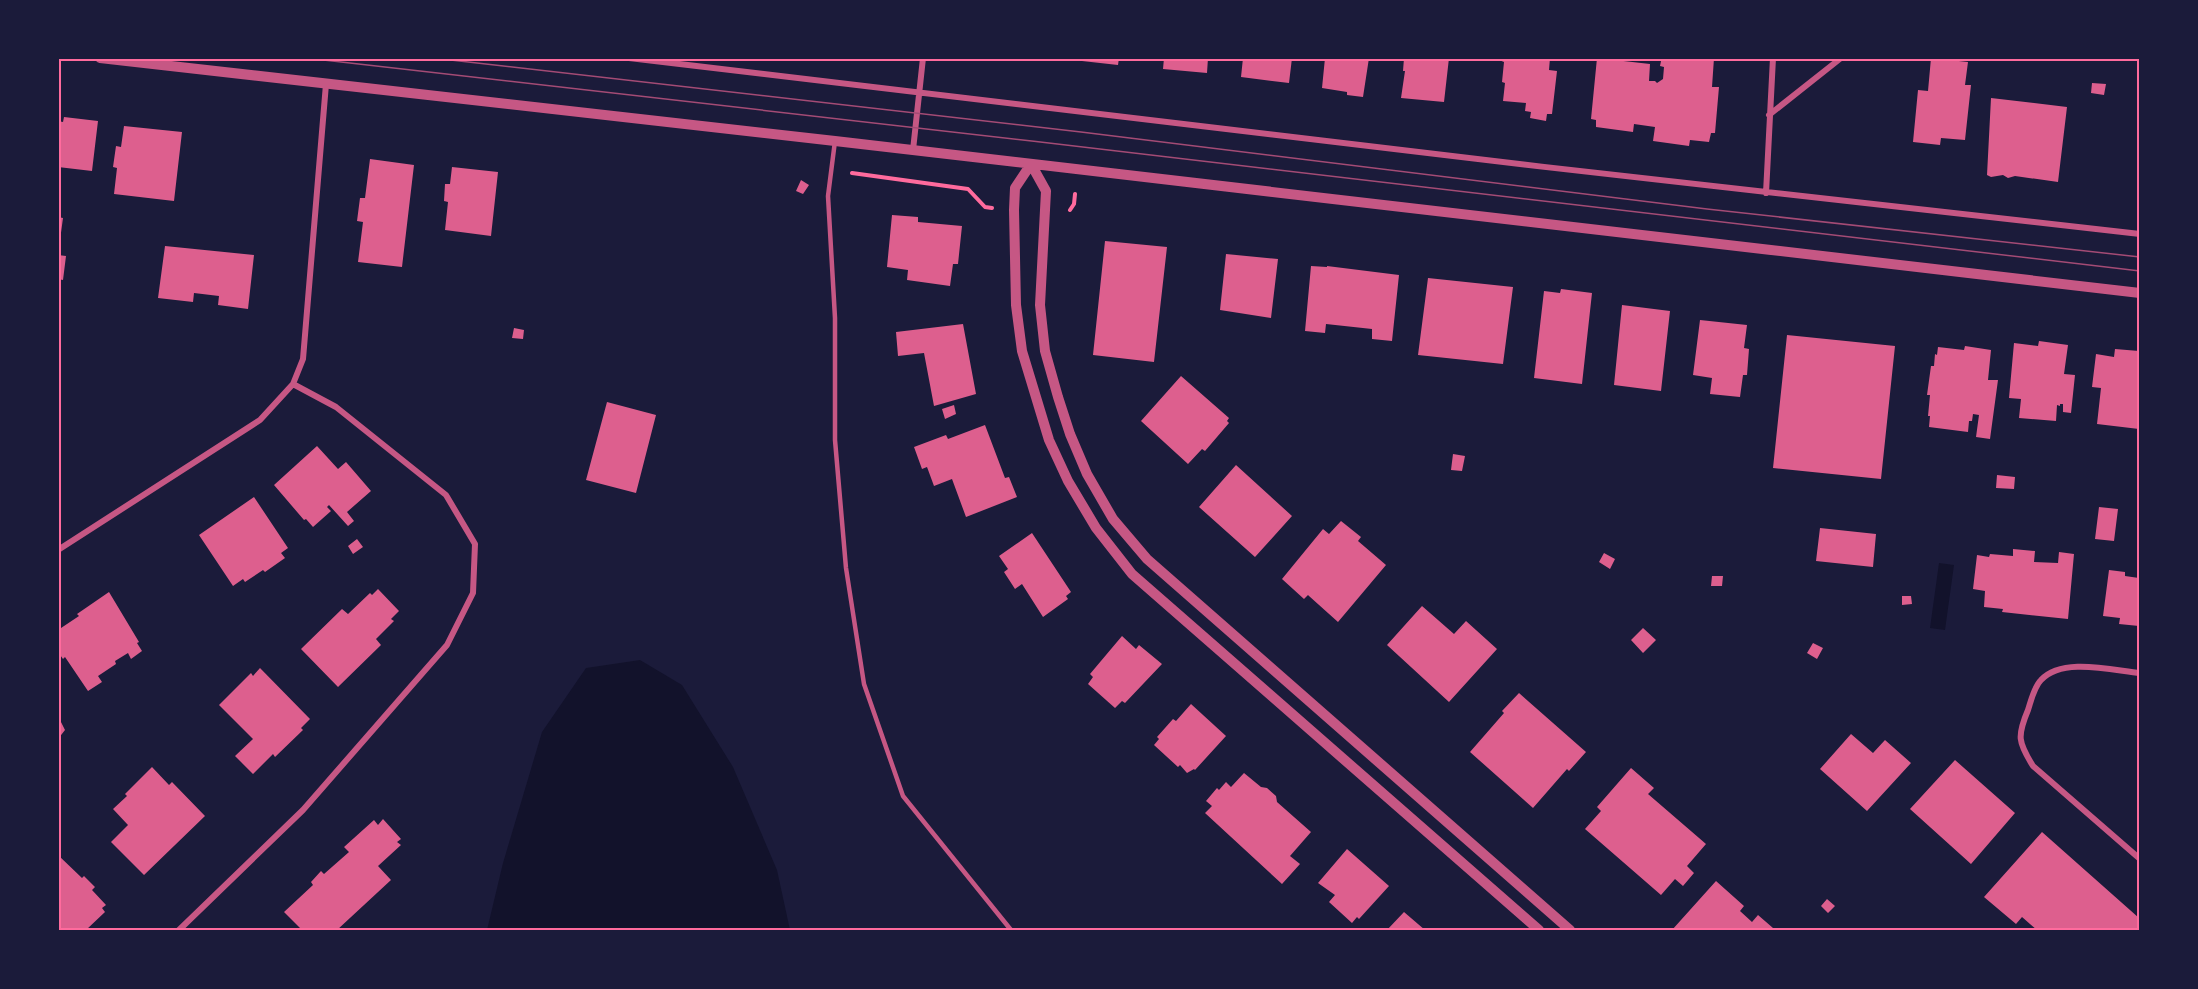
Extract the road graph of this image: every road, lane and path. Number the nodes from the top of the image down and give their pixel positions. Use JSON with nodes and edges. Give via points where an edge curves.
{"nodes":[{"id":1,"x":100,"y":58,"type":"edge"},
{"id":2,"x":629,"y":58,"type":"edge"},
{"id":3,"x":923,"y":58,"type":"edge"},
{"id":4,"x":1773,"y":58,"type":"edge"},
{"id":5,"x":1841,"y":58,"type":"edge"},
{"id":6,"x":326,"y":84,"type":"junction"},
{"id":7,"x":919,"y":94,"type":"junction"},
{"id":8,"x":1769,"y":115,"type":"junction"},
{"id":9,"x":835,"y":141,"type":"junction"},
{"id":10,"x":913,"y":150,"type":"junction"},
{"id":11,"x":1031,"y":164,"type":"junction"},
{"id":12,"x":831,"y":171,"type":"junction"},
{"id":13,"x":1766,"y":193,"type":"junction"},
{"id":14,"x":1001,"y":209,"type":"dead end"},
{"id":15,"x":2139,"y":234,"type":"edge"},
{"id":16,"x":2139,"y":293,"type":"edge"},
{"id":17,"x":293,"y":384,"type":"junction"},
{"id":18,"x":58,"y":550,"type":"edge"},
{"id":19,"x":2139,"y":673,"type":"edge"},
{"id":20,"x":2139,"y":859,"type":"edge"},
{"id":21,"x":179,"y":930,"type":"edge"},
{"id":22,"x":1011,"y":930,"type":"edge"},
{"id":23,"x":1539,"y":930,"type":"edge"},
{"id":24,"x":1570,"y":930,"type":"edge"}],
"edges":[{"from":1,"to":6,"type":"street"},
{"from":2,"to":7,"type":"street"},
{"from":3,"to":7,"type":"street"},
{"from":4,"to":8,"type":"street"},
{"from":5,"to":8,"type":"street"},
{"from":6,"to":9,"type":"street"},
{"from":6,"to":17,"type":"street","via":[[303,359]]},
{"from":7,"to":10,"type":"street"},
{"from":7,"to":13,"type":"street"},
{"from":8,"to":13,"type":"street"},
{"from":9,"to":10,"type":"street"},
{"from":9,"to":12,"type":"lane"},
{"from":10,"to":11,"type":"street"},
{"from":11,"to":16,"type":"street"},
{"from":11,"to":23,"type":"street","via":[[1015,188],[1016,305],[1022,351],[1049,440],[1096,528],[1132,574]]},
{"from":11,"to":24,"type":"street","via":[[1046,191],[1040,305],[1044,351],[1070,434],[1113,519],[1147,559]]},
{"from":12,"to":14,"type":"path","via":[[968,189],[985,207]]},
{"from":12,"to":22,"type":"lane","via":[[828,196],[835,318],[835,440],[846,568],[864,684],[903,796]]},
{"from":13,"to":15,"type":"street"},
{"from":17,"to":18,"type":"street","via":[[260,420]]},
{"from":17,"to":21,"type":"street","via":[[336,406],[446,495],[475,544],[473,593],[447,645],[303,810]]},
{"from":19,"to":20,"type":"street","via":[[2074,666],[2052,670],[2039,681],[2020,728],[2021,747],[2033,766]]}]}
